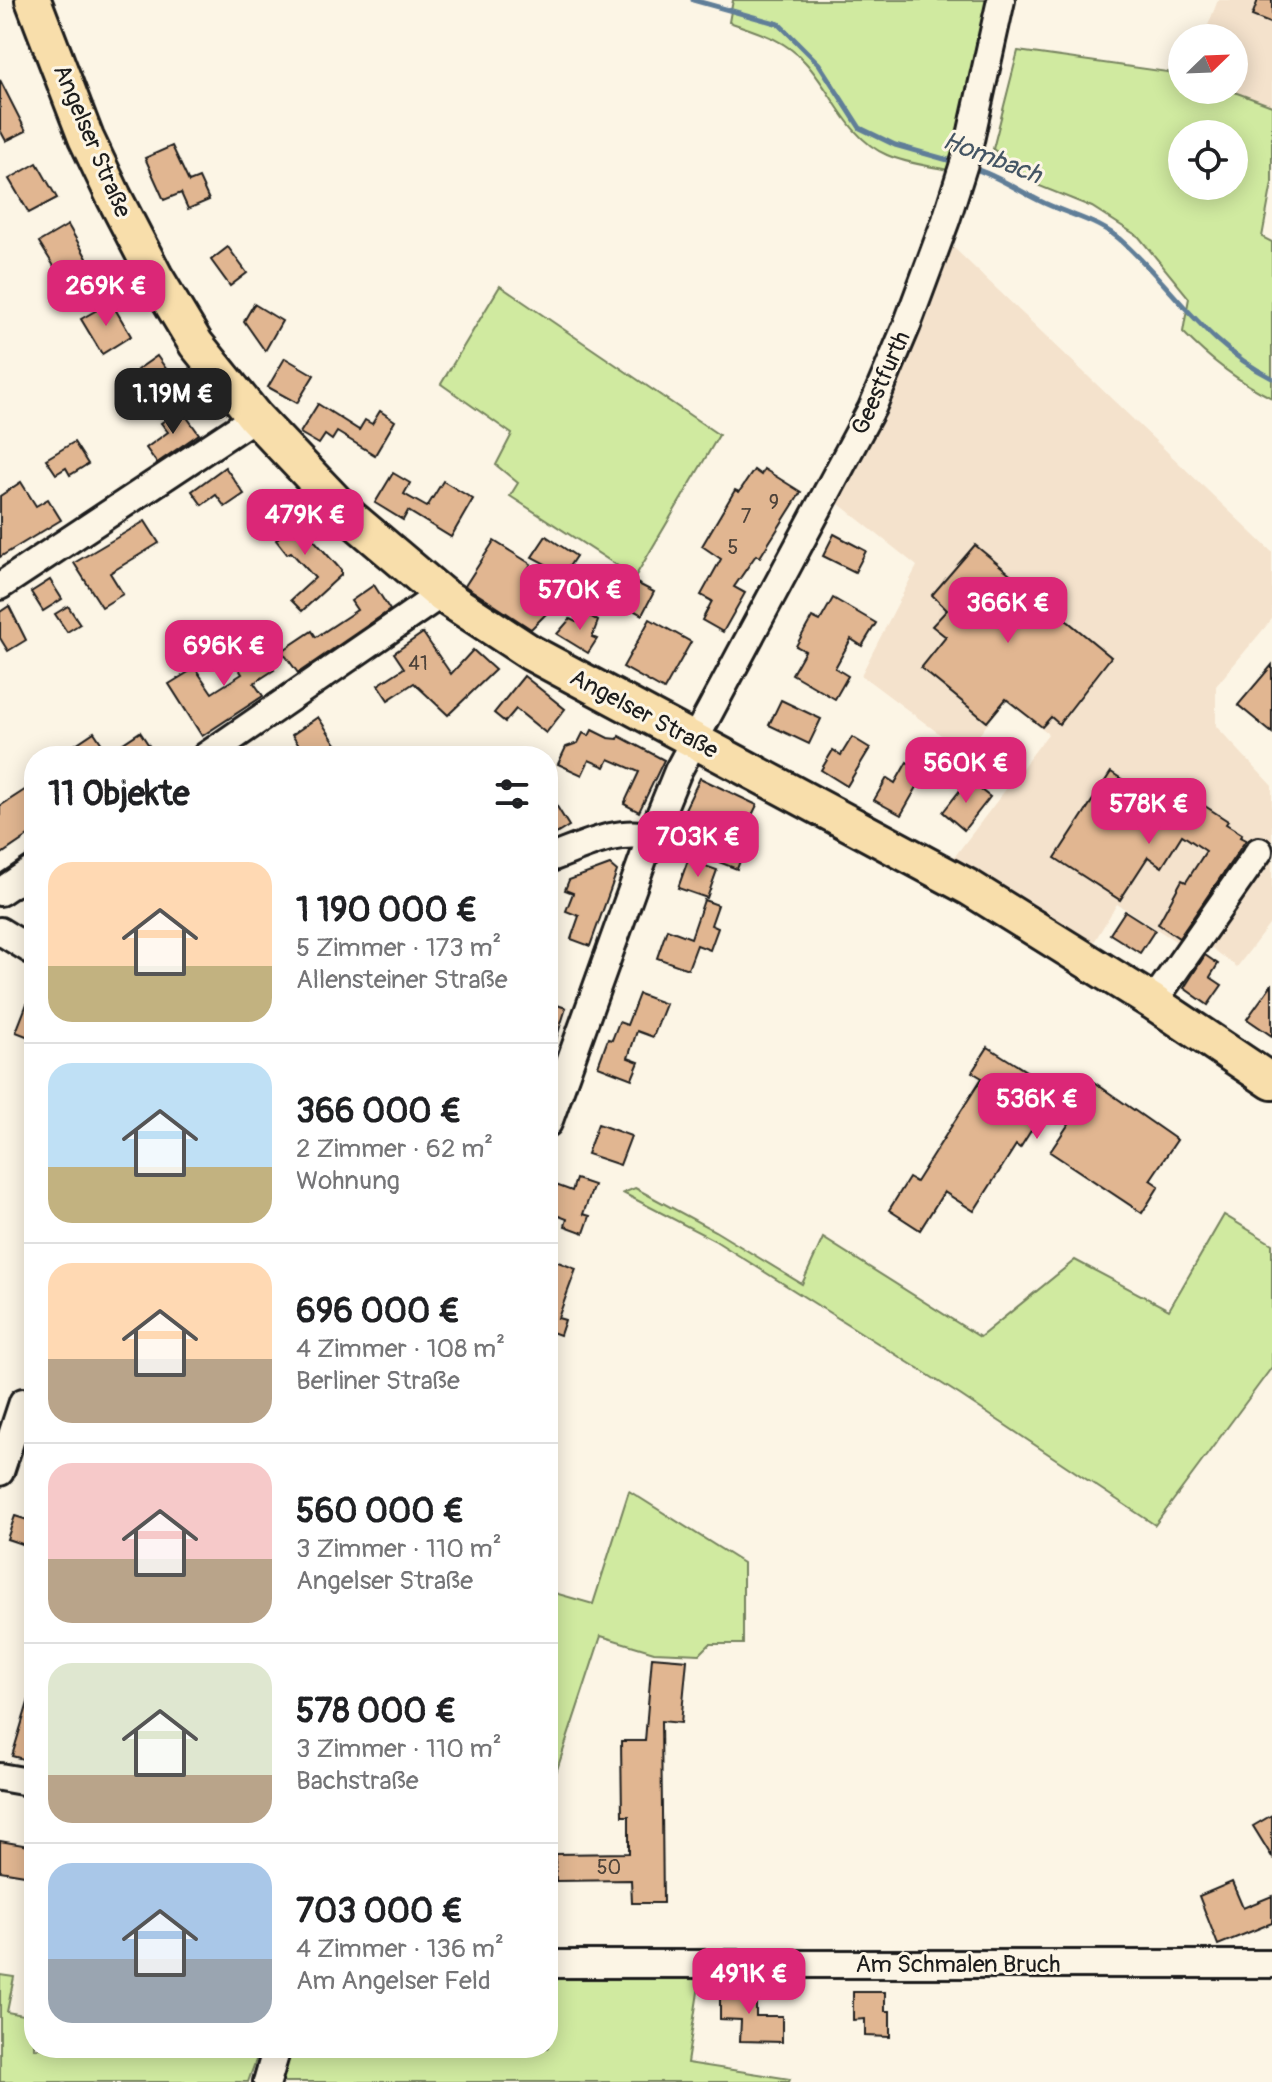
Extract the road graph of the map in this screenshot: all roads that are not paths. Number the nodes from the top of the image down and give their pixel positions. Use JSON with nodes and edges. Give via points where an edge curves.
{"nodes":[{"id":1,"x":33,"y":0,"type":"edge"},
{"id":2,"x":1001,"y":0,"type":"edge"},
{"id":3,"x":255,"y":417,"type":"junction"},
{"id":4,"x":0,"y":586,"type":"edge"},
{"id":5,"x":441,"y":594,"type":"junction"},
{"id":6,"x":696,"y":740,"type":"junction"},
{"id":7,"x":221,"y":746,"type":"edge"},
{"id":8,"x":651,"y":837,"type":"junction"},
{"id":9,"x":1259,"y":851,"type":"dead end"},
{"id":10,"x":558,"y":855,"type":"edge"},
{"id":11,"x":24,"y":876,"type":"edge"},
{"id":12,"x":0,"y":892,"type":"edge"},
{"id":13,"x":0,"y":931,"type":"edge"},
{"id":14,"x":24,"y":946,"type":"edge"},
{"id":15,"x":1153,"y":1002,"type":"junction"},
{"id":16,"x":1272,"y":1082,"type":"edge"},
{"id":17,"x":558,"y":1095,"type":"edge"},
{"id":18,"x":24,"y":1402,"type":"edge"},
{"id":19,"x":0,"y":1472,"type":"edge"},
{"id":20,"x":0,"y":1777,"type":"edge"},
{"id":21,"x":24,"y":1781,"type":"edge"},
{"id":22,"x":558,"y":1964,"type":"edge"},
{"id":23,"x":1272,"y":1964,"type":"edge"},
{"id":24,"x":274,"y":2058,"type":"edge"},
{"id":25,"x":267,"y":2082,"type":"edge"}],
"edges":[{"from":1,"to":3,"type":"main road","name":"Angelser Straße","via":[[86,138],[139,245],[196,344]]},
{"from":2,"to":6,"type":"street","name":"Geestfurth","via":[[964,163],[907,325],[872,408]]},
{"from":3,"to":4,"type":"street"},
{"from":3,"to":5,"type":"main road","name":"Angelser Straße","via":[[333,502]]},
{"from":5,"to":6,"type":"main road","name":"Angelser Straße","via":[[531,653]]},
{"from":5,"to":7,"type":"street"},
{"from":6,"to":8,"type":"street","name":"Geestfurth"},
{"from":6,"to":15,"type":"main road","name":"Angelser Straße","via":[[970,888]]},
{"from":8,"to":10,"type":"street","via":[[635,832]]},
{"from":8,"to":17,"type":"street","name":"Geestfurth"},
{"from":9,"to":15,"type":"street"},
{"from":11,"to":12,"type":"street"},
{"from":13,"to":14,"type":"street"},
{"from":15,"to":16,"type":"main road","name":"Angelser Straße"},
{"from":18,"to":19,"type":"street"},
{"from":20,"to":21,"type":"street"},
{"from":22,"to":23,"type":"street","name":"Am Schmalen Bruch"},
{"from":24,"to":25,"type":"street"}]}
